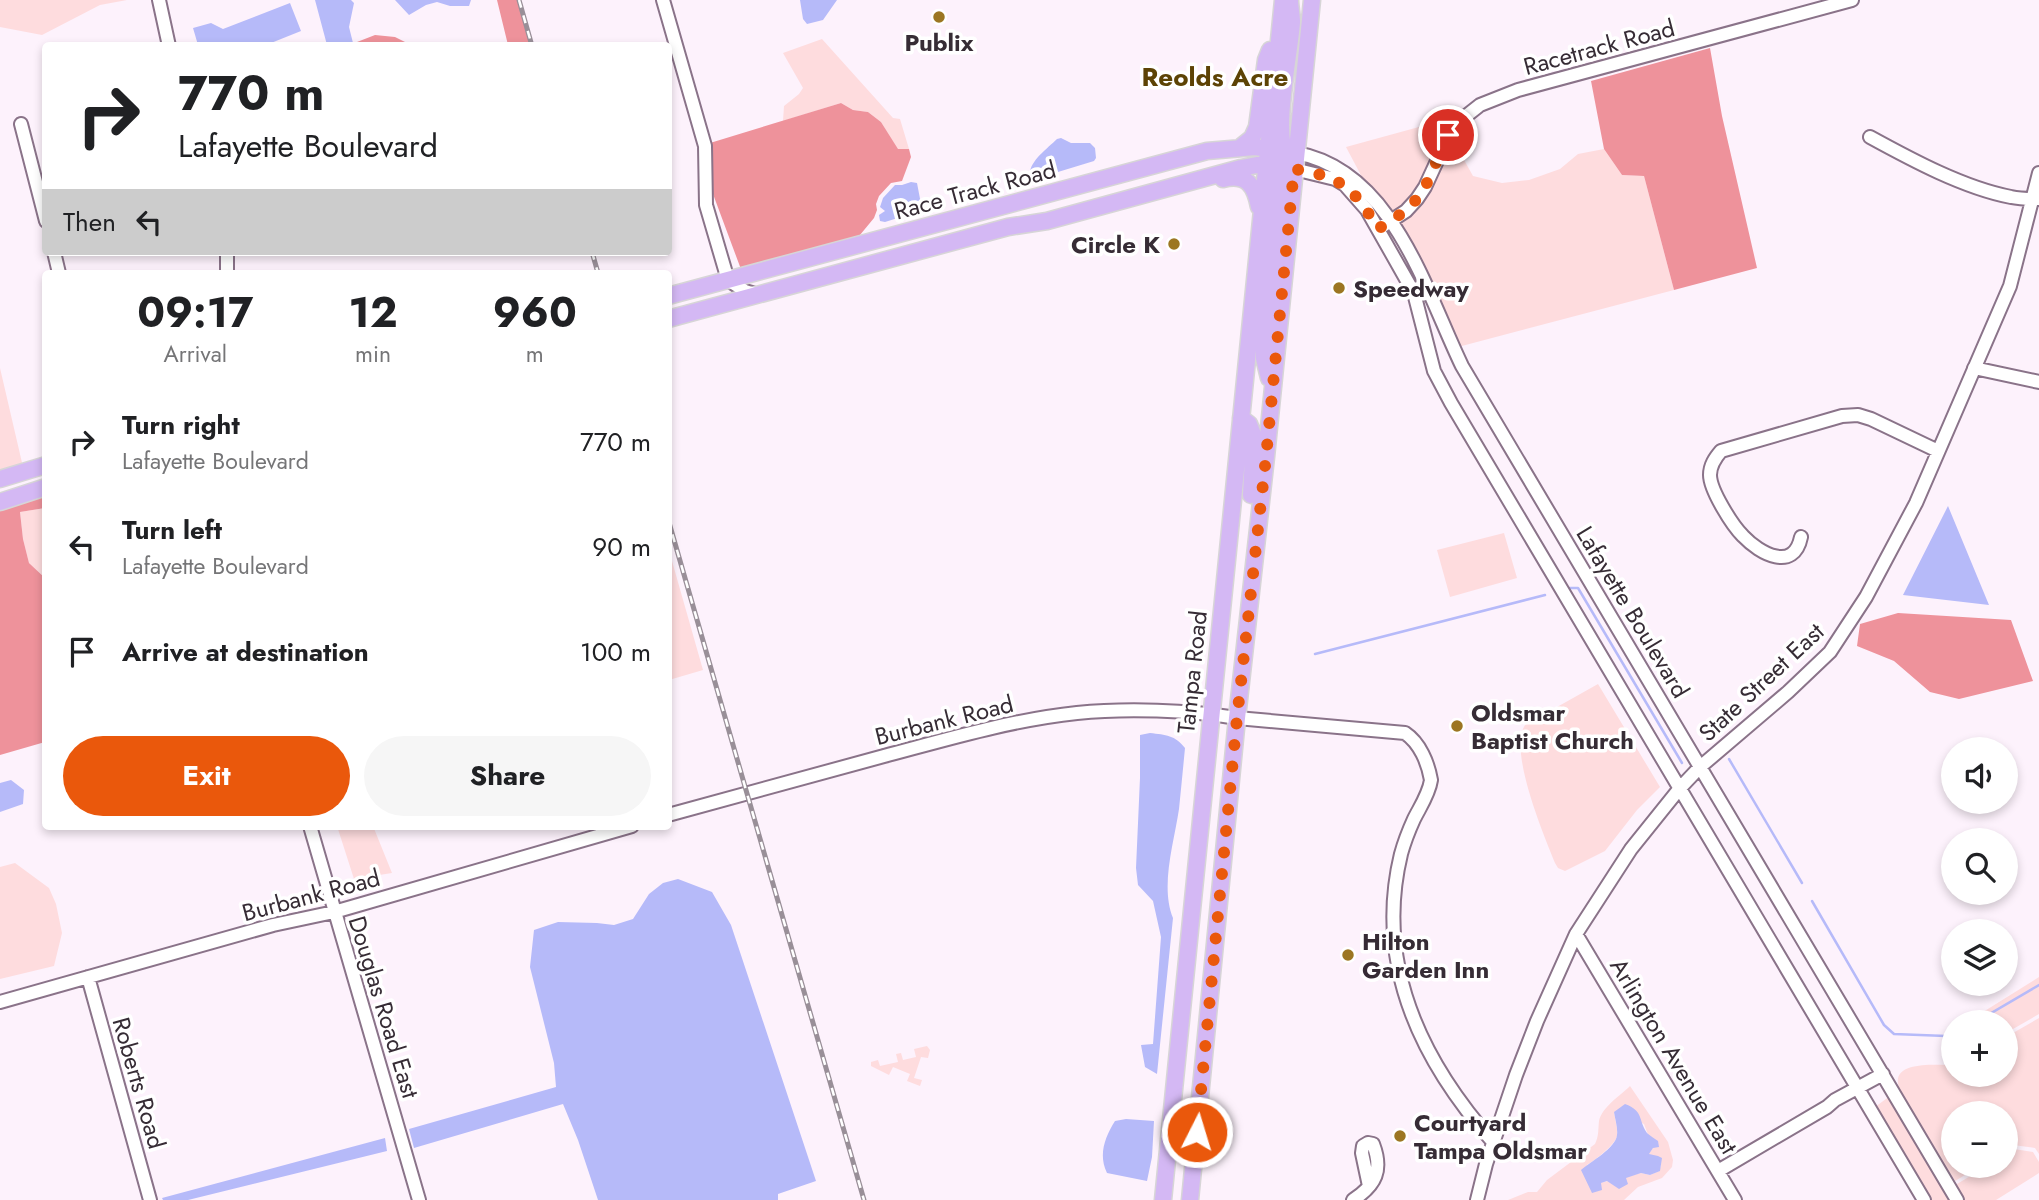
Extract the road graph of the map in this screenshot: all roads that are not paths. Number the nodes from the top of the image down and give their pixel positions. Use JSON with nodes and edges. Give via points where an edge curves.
{"nodes":[{"id":1,"x":159,"y":0,"type":"edge"},
{"id":2,"x":663,"y":0,"type":"edge"},
{"id":3,"x":1283,"y":0,"type":"edge"},
{"id":4,"x":1290,"y":0,"type":"edge"},
{"id":5,"x":1312,"y":0,"type":"edge"},
{"id":6,"x":1852,"y":0,"type":"edge"},
{"id":7,"x":1279,"y":32,"type":"junction"},
{"id":8,"x":168,"y":42,"type":"edge"},
{"id":9,"x":21,"y":124,"type":"dead end"},
{"id":10,"x":1870,"y":137,"type":"dead end"},
{"id":11,"x":1242,"y":146,"type":"junction"},
{"id":12,"x":1276,"y":156,"type":"junction"},
{"id":13,"x":1182,"y":157,"type":"junction"},
{"id":14,"x":2039,"y":173,"type":"edge"},
{"id":15,"x":2036,"y":199,"type":"edge"},
{"id":16,"x":42,"y":205,"type":"edge"},
{"id":17,"x":977,"y":213,"type":"junction"},
{"id":18,"x":1261,"y":218,"type":"junction"},
{"id":19,"x":1047,"y":221,"type":"junction"},
{"id":20,"x":943,"y":222,"type":"junction"},
{"id":21,"x":1384,"y":225,"type":"junction"},
{"id":22,"x":1008,"y":227,"type":"junction"},
{"id":23,"x":971,"y":237,"type":"junction"},
{"id":24,"x":782,"y":265,"type":"junction"},
{"id":25,"x":820,"y":278,"type":"junction"},
{"id":26,"x":728,"y":280,"type":"junction"},
{"id":27,"x":802,"y":283,"type":"junction"},
{"id":28,"x":672,"y":295,"type":"edge"},
{"id":29,"x":758,"y":295,"type":"junction"},
{"id":30,"x":672,"y":318,"type":"edge"},
{"id":31,"x":1974,"y":368,"type":"junction"},
{"id":32,"x":2039,"y":382,"type":"edge"},
{"id":33,"x":1241,"y":418,"type":"junction"},
{"id":34,"x":1938,"y":451,"type":"junction"},
{"id":35,"x":42,"y":465,"type":"edge"},
{"id":36,"x":0,"y":479,"type":"edge"},
{"id":37,"x":42,"y":488,"type":"edge"},
{"id":38,"x":0,"y":502,"type":"edge"},
{"id":39,"x":1801,"y":537,"type":"dead end"},
{"id":40,"x":1254,"y":567,"type":"junction"},
{"id":41,"x":1211,"y":714,"type":"junction"},
{"id":42,"x":1237,"y":718,"type":"junction"},
{"id":43,"x":1700,"y":767,"type":"junction"},
{"id":44,"x":1680,"y":788,"type":"junction"},
{"id":45,"x":672,"y":814,"type":"edge"},
{"id":46,"x":311,"y":830,"type":"edge"},
{"id":47,"x":618,"y":830,"type":"edge"},
{"id":48,"x":334,"y":912,"type":"junction"},
{"id":49,"x":1576,"y":934,"type":"junction"},
{"id":50,"x":88,"y":977,"type":"junction"},
{"id":51,"x":0,"y":1002,"type":"edge"},
{"id":52,"x":1883,"y":1074,"type":"junction"},
{"id":53,"x":1858,"y":1088,"type":"junction"},
{"id":54,"x":1493,"y":1142,"type":"junction"},
{"id":55,"x":1718,"y":1171,"type":"junction"},
{"id":56,"x":1368,"y":1186,"type":"dead end"},
{"id":57,"x":150,"y":1200,"type":"edge"},
{"id":58,"x":419,"y":1200,"type":"edge"},
{"id":59,"x":1163,"y":1200,"type":"edge"},
{"id":60,"x":1190,"y":1200,"type":"edge"},
{"id":61,"x":1353,"y":1200,"type":"edge"},
{"id":62,"x":1477,"y":1200,"type":"edge"},
{"id":63,"x":1735,"y":1200,"type":"edge"},
{"id":64,"x":1924,"y":1200,"type":"edge"},
{"id":65,"x":1957,"y":1200,"type":"edge"}],
"edges":[{"from":1,"to":8,"type":"street"},
{"from":2,"to":26,"type":"street","via":[[705,146],[706,205]]},
{"from":3,"to":7,"type":"main road"},
{"from":4,"to":12,"type":"main road","via":[[1292,20]]},
{"from":5,"to":12,"type":"main road","via":[[1299,121]]},
{"from":6,"to":21,"type":"street","name":"Racetrack Road","via":[[1518,90],[1480,105],[1448,135],[1417,199]]},
{"from":7,"to":11,"type":"main road","via":[[1266,60],[1257,127]]},
{"from":7,"to":12,"type":"main road"},
{"from":9,"to":16,"type":"street"},
{"from":10,"to":15,"type":"street","via":[[1964,182],[2011,197]]},
{"from":11,"to":12,"type":"main road","name":"Race Track Road"},
{"from":11,"to":13,"type":"main road","name":"Race Track Road"},
{"from":12,"to":18,"type":"main road","name":"Tampa Road"},
{"from":12,"to":19,"type":"main road","name":"Race Track Road"},
{"from":12,"to":21,"type":"street","name":"Lafayette Boulevard","via":[[1326,161],[1348,173],[1373,198]]},
{"from":12,"to":22,"type":"main road"},
{"from":12,"to":40,"type":"main road","name":"Tampa Road","via":[[1272,390]]},
{"from":13,"to":17,"type":"main road","name":"Race Track Road"},
{"from":13,"to":22,"type":"main road","via":[[1150,175],[1024,209]]},
{"from":14,"to":15,"type":"street","name":"State Street East"},
{"from":15,"to":31,"type":"street","name":"State Street East","via":[[2010,286]]},
{"from":17,"to":20,"type":"main road","name":"Race Track Road"},
{"from":17,"to":22,"type":"main road","via":[[998,217]]},
{"from":18,"to":19,"type":"main road","via":[[1257,194],[1238,177],[1080,218]]},
{"from":18,"to":33,"type":"main road","name":"Tampa Road"},
{"from":19,"to":22,"type":"main road","name":"Race Track Road"},
{"from":20,"to":23,"type":"main road","via":[[950,231]]},
{"from":20,"to":24,"type":"main road","name":"Race Track Road"},
{"from":20,"to":25,"type":"main road","via":[[933,237],[838,265]]},
{"from":21,"to":43,"type":"street","name":"Lafayette Boulevard","via":[[1422,275],[1462,366]]},
{"from":21,"to":44,"type":"street","name":"Lafayette Boulevard","via":[[1413,292],[1434,371]]},
{"from":22,"to":23,"type":"main road","name":"Race Track Road"},
{"from":23,"to":25,"type":"main road","name":"Race Track Road"},
{"from":24,"to":26,"type":"main road","name":"Race Track Road"},
{"from":24,"to":27,"type":"main road"},
{"from":25,"to":27,"type":"main road","name":"Race Track Road"},
{"from":26,"to":28,"type":"main road","name":"Race Track Road"},
{"from":26,"to":29,"type":"street"},
{"from":27,"to":29,"type":"main road","name":"Race Track Road"},
{"from":29,"to":30,"type":"main road","name":"Race Track Road"},
{"from":31,"to":32,"type":"street"},
{"from":31,"to":34,"type":"street","name":"State Street East"},
{"from":33,"to":40,"type":"main road","via":[[1254,437],[1248,523]]},
{"from":33,"to":41,"type":"main road","name":"Tampa Road"},
{"from":34,"to":39,"type":"street","via":[[1858,415],[1842,415],[1720,451],[1710,472],[1711,485],[1741,535],[1769,554],[1784,558],[1793,555]]},
{"from":34,"to":43,"type":"street","name":"State Street East","via":[[1866,597],[1830,652]]},
{"from":35,"to":36,"type":"main road"},
{"from":37,"to":38,"type":"main road"},
{"from":40,"to":42,"type":"main road","name":"Tampa Road"},
{"from":41,"to":42,"type":"street","name":"Burbank Road"},
{"from":41,"to":45,"type":"street","name":"Burbank Road","via":[[1080,713],[1009,724]]},
{"from":41,"to":59,"type":"main road","name":"Tampa Road"},
{"from":42,"to":54,"type":"street","name":"Burbank Road","via":[[1401,733],[1418,746],[1431,780],[1402,854],[1393,922],[1396,953],[1414,1023],[1431,1058]]},
{"from":42,"to":60,"type":"main road","name":"Tampa Road"},
{"from":43,"to":44,"type":"street","name":"State Street East"},
{"from":43,"to":52,"type":"street","name":"Lafayette Boulevard"},
{"from":44,"to":49,"type":"street","name":"State Street East","via":[[1631,849]]},
{"from":44,"to":53,"type":"street","name":"Lafayette Boulevard"},
{"from":46,"to":48,"type":"street","name":"Douglas Road East"},
{"from":47,"to":48,"type":"street","name":"Burbank Road"},
{"from":48,"to":50,"type":"street","name":"Burbank Road"},
{"from":48,"to":58,"type":"street","name":"Douglas Road East"},
{"from":49,"to":54,"type":"street","name":"State Street East","via":[[1537,1021]]},
{"from":49,"to":55,"type":"street","name":"Arlington Avenue East"},
{"from":50,"to":51,"type":"street","name":"Burbank Road"},
{"from":50,"to":57,"type":"street","name":"Roberts Road"},
{"from":52,"to":53,"type":"street"},
{"from":52,"to":65,"type":"street","name":"Lafayette Boulevard"},
{"from":53,"to":55,"type":"street"},
{"from":53,"to":64,"type":"street","name":"Lafayette Boulevard"},
{"from":54,"to":62,"type":"street","name":"State Street East"},
{"from":55,"to":63,"type":"street","name":"Arlington Avenue East"},
{"from":56,"to":61,"type":"street"}]}
